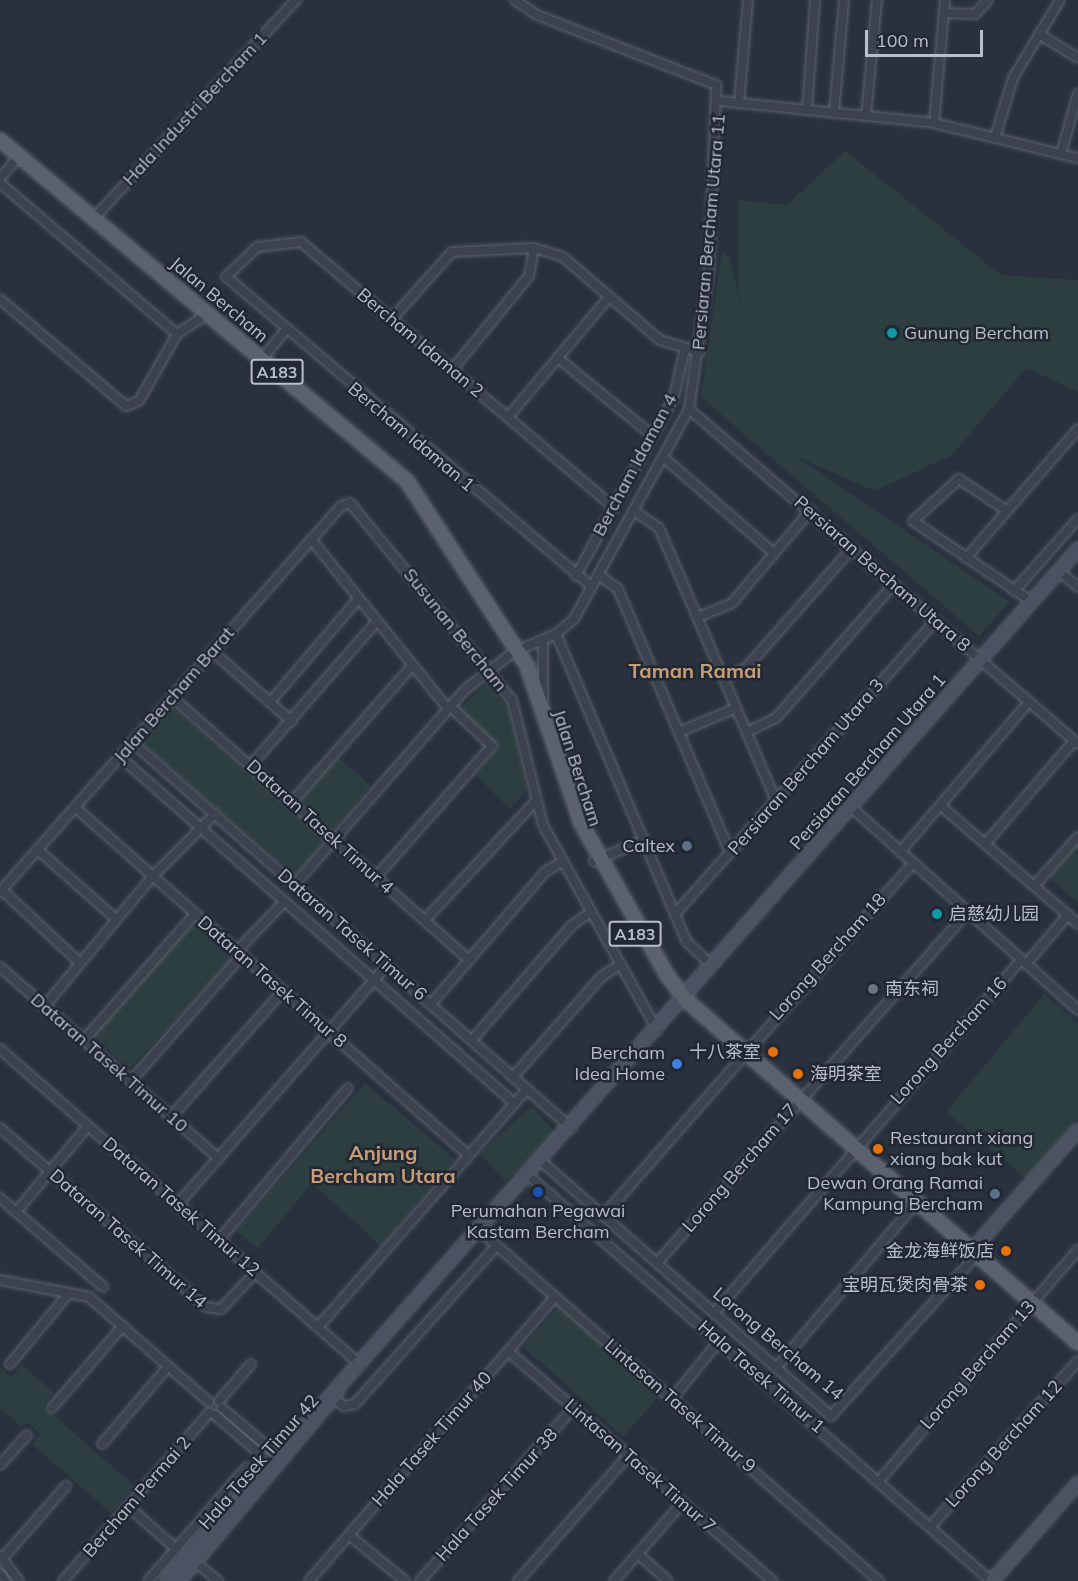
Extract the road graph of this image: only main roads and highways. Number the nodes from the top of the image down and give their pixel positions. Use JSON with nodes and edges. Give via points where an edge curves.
{"nodes":[{"id":1,"x":0,"y":140,"type":"edge"},
{"id":2,"x":513,"y":648,"type":"junction"},
{"id":3,"x":596,"y":860,"type":"junction"},
{"id":4,"x":1030,"y":1305,"type":"junction"},
{"id":5,"x":1078,"y":1343,"type":"edge"},
{"id":6,"x":1078,"y":1351,"type":"edge"}],
"edges":[{"from":1,"to":2,"type":"main road","name":"Jalan Bercham","number":"A183","via":[[262,359],[425,502]]},
{"from":2,"to":3,"type":"main road","name":"Jalan Bercham","number":"A183","via":[[543,702]]},
{"from":2,"to":3,"type":"main road","name":"Jalan Bercham","number":"A183","via":[[545,728],[575,827]]},
{"from":3,"to":4,"type":"main road","name":"Jalan Bercham","number":"A183","via":[[683,1002]]},
{"from":4,"to":5,"type":"main road","name":"Jalan Bercham","number":"A183"},
{"from":4,"to":6,"type":"main road","name":"Jalan Bercham","number":"A183"}]}
